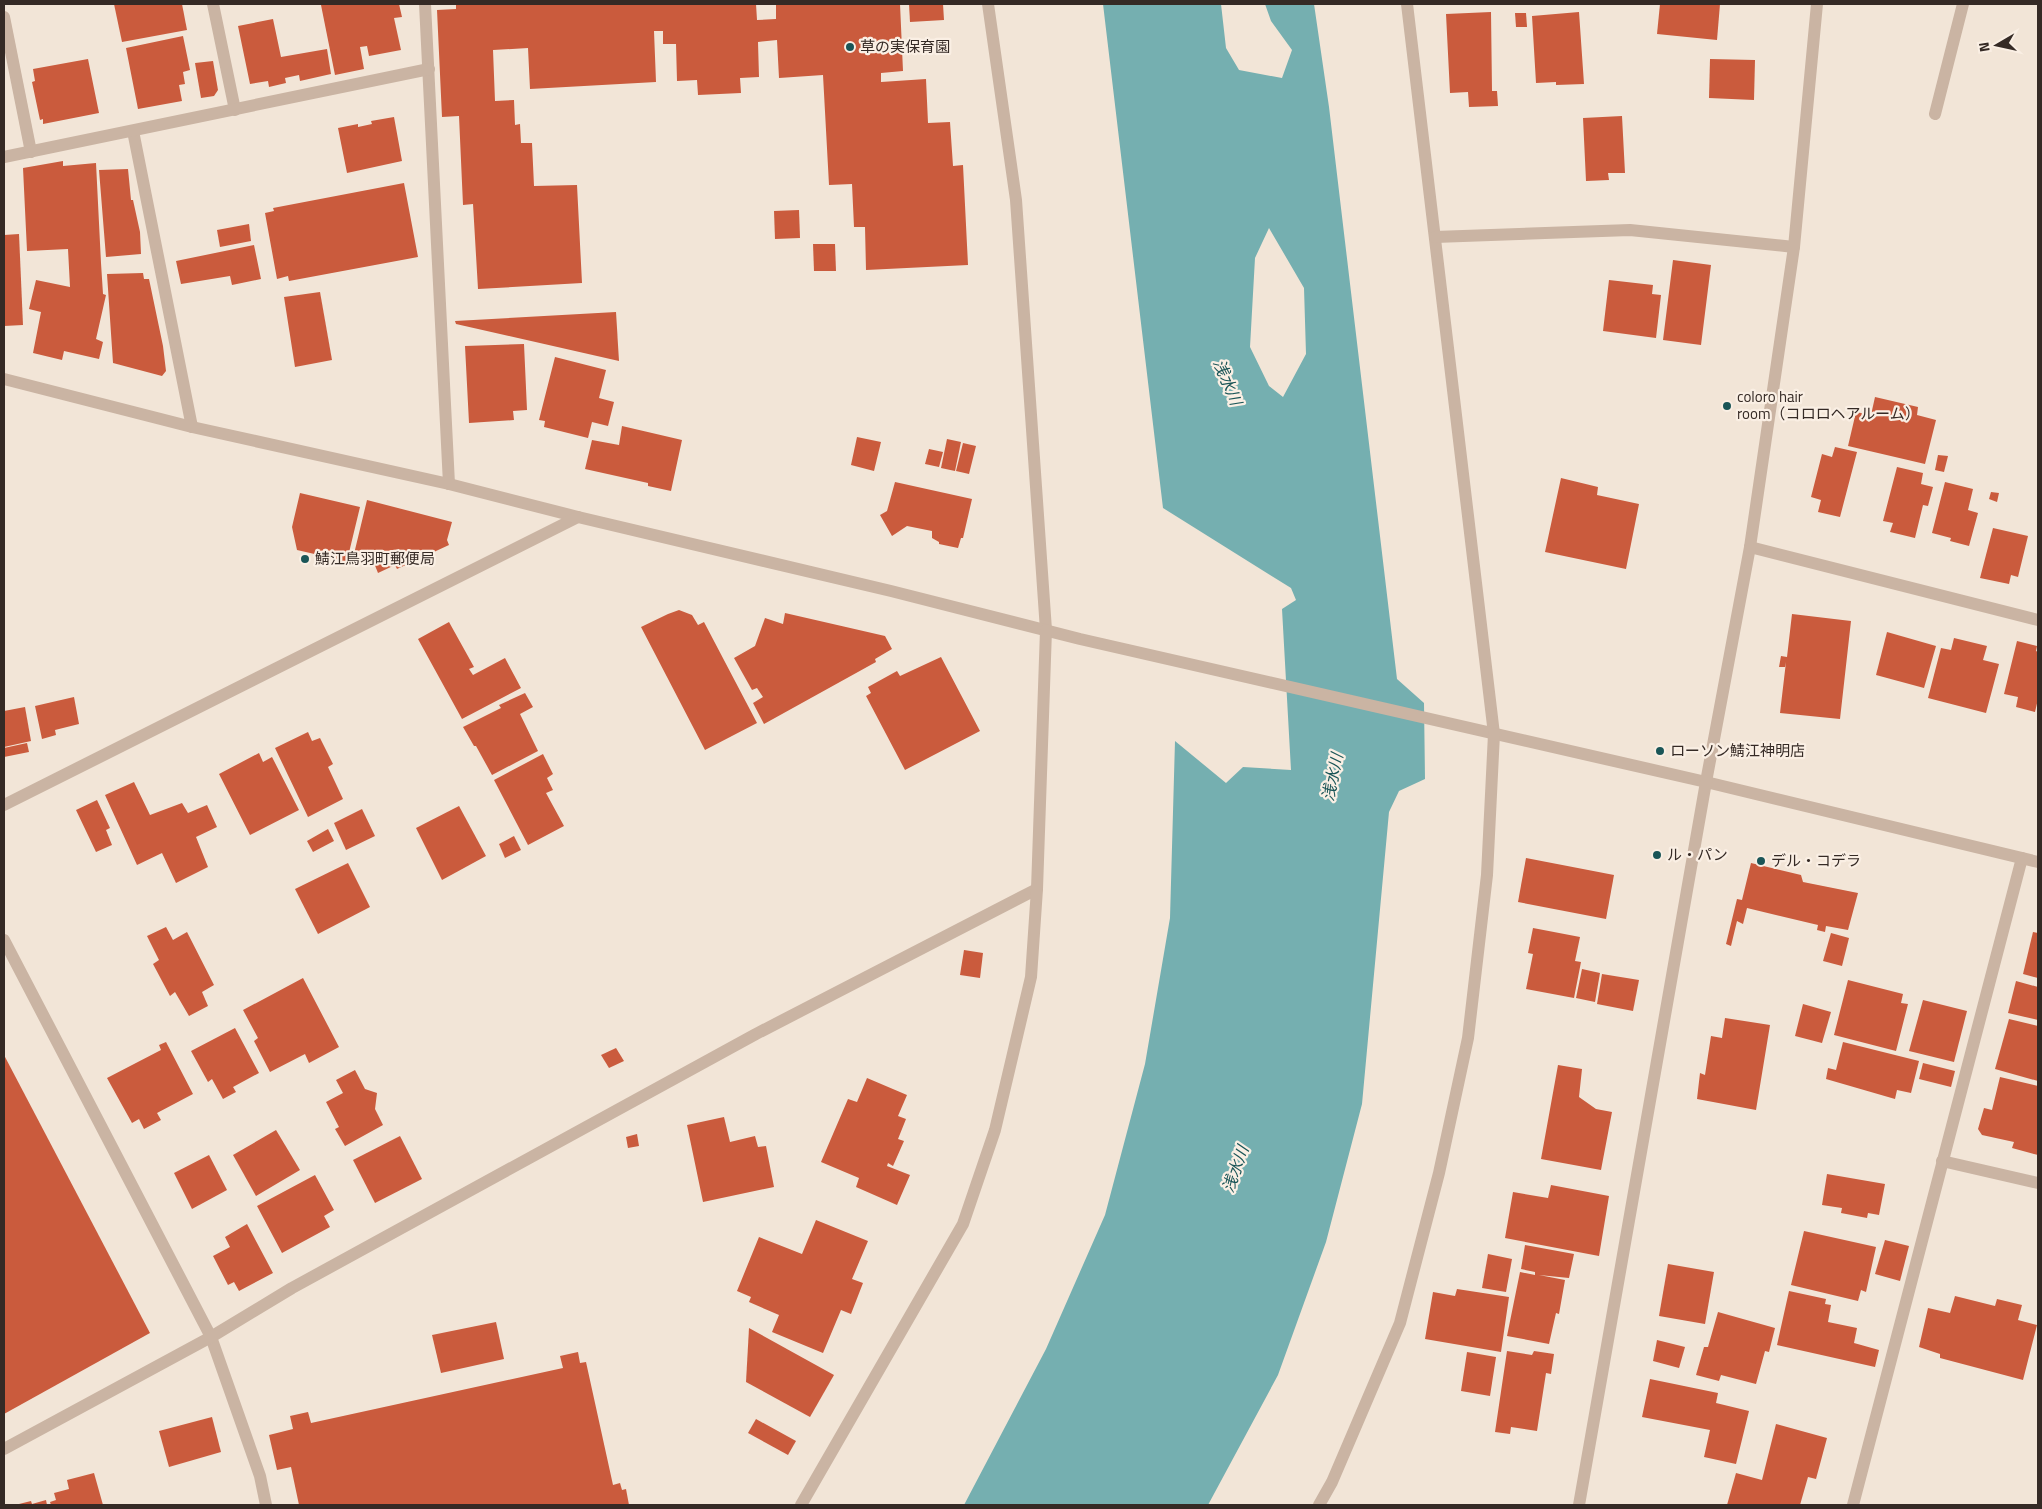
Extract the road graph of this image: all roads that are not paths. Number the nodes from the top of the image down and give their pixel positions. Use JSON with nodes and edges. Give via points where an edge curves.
{"nodes":[{"id":1,"x":214,"y":4,"type":"edge"},
{"id":2,"x":425,"y":4,"type":"edge"},
{"id":3,"x":988,"y":4,"type":"edge"},
{"id":4,"x":1407,"y":4,"type":"edge"},
{"id":5,"x":1817,"y":4,"type":"edge"},
{"id":6,"x":1963,"y":4,"type":"edge"},
{"id":7,"x":4,"y":17,"type":"edge"},
{"id":8,"x":429,"y":70,"type":"junction"},
{"id":9,"x":235,"y":110,"type":"junction"},
{"id":10,"x":1935,"y":114,"type":"dead end"},
{"id":11,"x":133,"y":131,"type":"junction"},
{"id":12,"x":31,"y":152,"type":"junction"},
{"id":13,"x":4,"y":157,"type":"edge"},
{"id":14,"x":1435,"y":237,"type":"junction"},
{"id":15,"x":1794,"y":247,"type":"junction"},
{"id":16,"x":4,"y":379,"type":"edge"},
{"id":17,"x":192,"y":427,"type":"junction"},
{"id":18,"x":449,"y":484,"type":"junction"},
{"id":19,"x":578,"y":517,"type":"junction"},
{"id":20,"x":1750,"y":547,"type":"junction"},
{"id":21,"x":2038,"y":620,"type":"edge"},
{"id":22,"x":1046,"y":630,"type":"junction"},
{"id":23,"x":1494,"y":734,"type":"junction"},
{"id":24,"x":1706,"y":782,"type":"junction"},
{"id":25,"x":4,"y":805,"type":"edge"},
{"id":26,"x":2022,"y":858,"type":"junction"},
{"id":27,"x":2038,"y":862,"type":"edge"},
{"id":28,"x":1037,"y":889,"type":"junction"},
{"id":29,"x":4,"y":940,"type":"edge"},
{"id":30,"x":1942,"y":1161,"type":"junction"},
{"id":31,"x":2038,"y":1183,"type":"edge"},
{"id":32,"x":211,"y":1337,"type":"junction"},
{"id":33,"x":4,"y":1450,"type":"edge"},
{"id":34,"x":266,"y":1505,"type":"edge"},
{"id":35,"x":801,"y":1505,"type":"edge"},
{"id":36,"x":1318,"y":1505,"type":"edge"},
{"id":37,"x":1579,"y":1505,"type":"edge"},
{"id":38,"x":1853,"y":1505,"type":"edge"}],
"edges":[{"from":1,"to":9,"type":"street"},
{"from":2,"to":8,"type":"street"},
{"from":3,"to":22,"type":"street","via":[[1016,200]]},
{"from":4,"to":14,"type":"street"},
{"from":5,"to":15,"type":"street"},
{"from":6,"to":10,"type":"street"},
{"from":7,"to":12,"type":"street"},
{"from":8,"to":9,"type":"street"},
{"from":8,"to":18,"type":"street"},
{"from":9,"to":11,"type":"street"},
{"from":11,"to":12,"type":"street"},
{"from":11,"to":17,"type":"street"},
{"from":12,"to":13,"type":"street"},
{"from":14,"to":15,"type":"street","via":[[1630,230]]},
{"from":14,"to":23,"type":"street"},
{"from":15,"to":20,"type":"street"},
{"from":16,"to":17,"type":"street"},
{"from":17,"to":18,"type":"street"},
{"from":18,"to":19,"type":"street"},
{"from":19,"to":22,"type":"street"},
{"from":19,"to":25,"type":"street"},
{"from":20,"to":21,"type":"street"},
{"from":20,"to":24,"type":"street"},
{"from":22,"to":23,"type":"street"},
{"from":22,"to":28,"type":"street"},
{"from":23,"to":24,"type":"street"},
{"from":23,"to":36,"type":"street","via":[[1487,874],[1468,1038],[1439,1173],[1400,1323],[1332,1482]]},
{"from":24,"to":26,"type":"street"},
{"from":24,"to":37,"type":"street"},
{"from":26,"to":27,"type":"street"},
{"from":26,"to":30,"type":"street"},
{"from":28,"to":32,"type":"street","via":[[756,1034],[292,1288]]},
{"from":28,"to":35,"type":"street","via":[[1031,977],[995,1130],[963,1224]]},
{"from":29,"to":32,"type":"street"},
{"from":30,"to":31,"type":"street"},
{"from":30,"to":38,"type":"street"},
{"from":32,"to":33,"type":"street"},
{"from":32,"to":34,"type":"street","via":[[260,1476]]}]}
